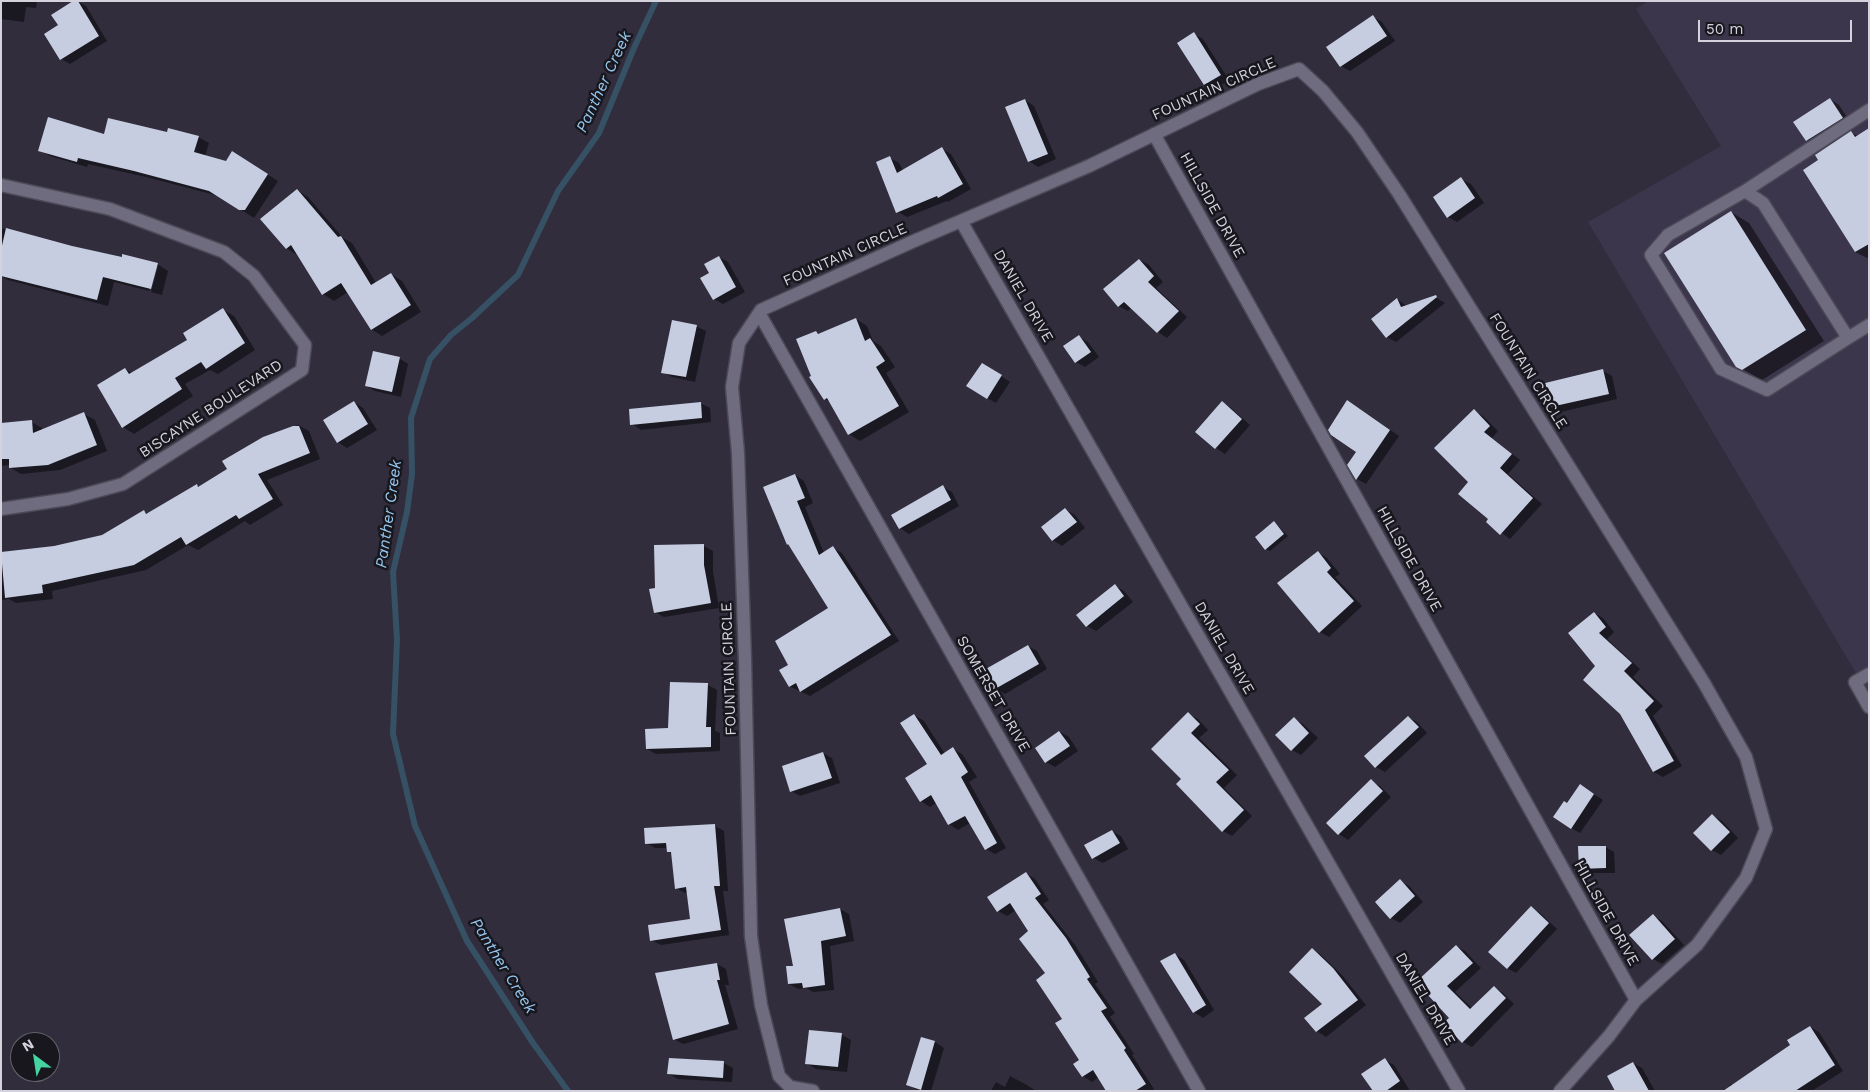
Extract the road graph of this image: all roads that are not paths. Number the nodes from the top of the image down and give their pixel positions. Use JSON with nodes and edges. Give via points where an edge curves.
{"nodes":[{"id":1,"x":1869,"y":110,"type":"edge"},
{"id":2,"x":1154,"y":134,"type":"junction"},
{"id":3,"x":1,"y":185,"type":"edge"},
{"id":4,"x":1745,"y":191,"type":"junction"},
{"id":5,"x":961,"y":221,"type":"junction"},
{"id":6,"x":759,"y":313,"type":"junction"},
{"id":7,"x":1869,"y":325,"type":"edge"},
{"id":8,"x":1848,"y":338,"type":"junction"},
{"id":9,"x":1,"y":509,"type":"edge"},
{"id":10,"x":1869,"y":674,"type":"edge"},
{"id":11,"x":1869,"y":707,"type":"edge"},
{"id":12,"x":1636,"y":1000,"type":"junction"},
{"id":13,"x":813,"y":1091,"type":"edge"},
{"id":14,"x":1199,"y":1091,"type":"edge"},
{"id":15,"x":1458,"y":1091,"type":"edge"},
{"id":16,"x":1560,"y":1091,"type":"edge"}],
"edges":[{"from":1,"to":4,"type":"street"},
{"from":2,"to":5,"type":"street","name":"FOUNTAIN CIRCLE"},
{"from":2,"to":12,"type":"street","name":"HILLSIDE DRIVE"},
{"from":2,"to":12,"type":"street","name":"FOUNTAIN CIRCLE","via":[[1258,84],[1299,69],[1323,91],[1358,132],[1399,194],[1704,683],[1746,757],[1766,829],[1746,878],[1697,945]]},
{"from":3,"to":9,"type":"street","name":"BISCAYNE BOULEVARD","via":[[110,208],[224,252],[254,276],[304,345],[302,370],[123,484],[68,499]]},
{"from":4,"to":8,"type":"street","via":[[1764,203]]},
{"from":4,"to":8,"type":"street","via":[[1668,235],[1651,255],[1721,369],[1767,390]]},
{"from":5,"to":6,"type":"street","name":"FOUNTAIN CIRCLE"},
{"from":5,"to":15,"type":"street","name":"DANIEL DRIVE"},
{"from":6,"to":13,"type":"street","name":"FOUNTAIN CIRCLE","via":[[739,343],[732,387],[738,453],[745,650],[751,936],[761,1005],[779,1076],[790,1087]]},
{"from":6,"to":14,"type":"street","name":"SOMERSET DRIVE"},
{"from":7,"to":8,"type":"street"},
{"from":10,"to":11,"type":"street","via":[[1854,682]]},
{"from":12,"to":16,"type":"street","name":"FOUNTAIN CIRCLE"}]}
